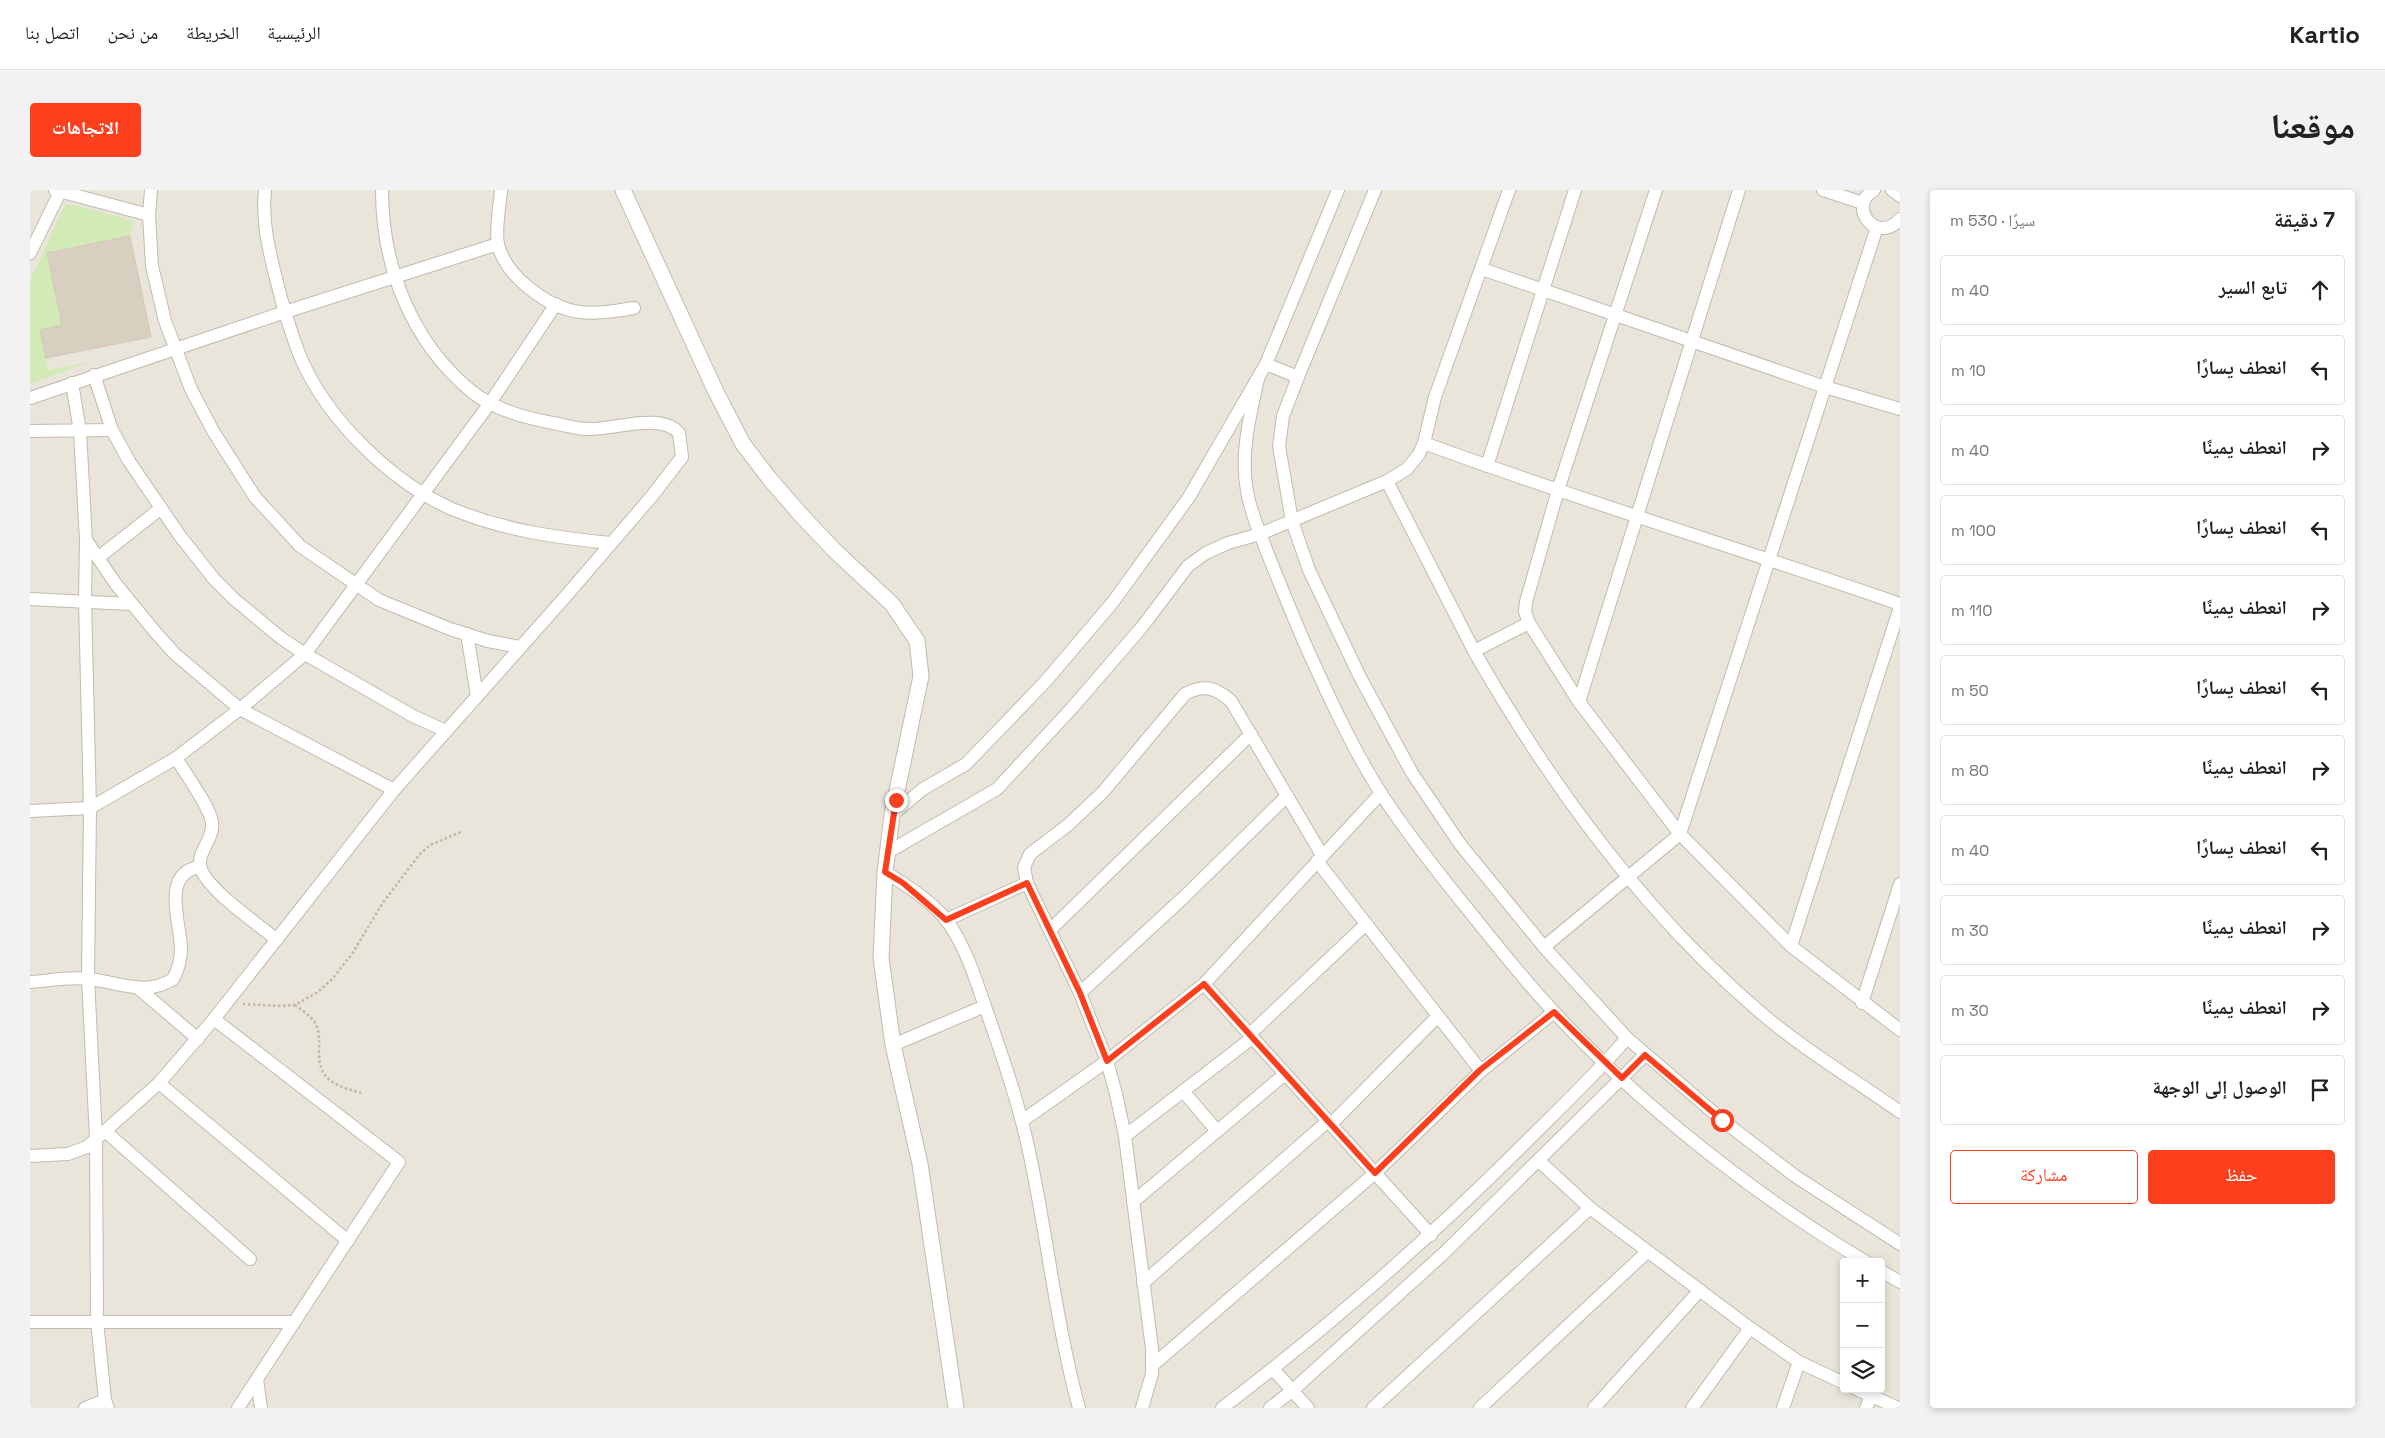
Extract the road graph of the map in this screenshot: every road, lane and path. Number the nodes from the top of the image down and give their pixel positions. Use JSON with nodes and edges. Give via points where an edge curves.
{"nodes":[{"id":1,"x":151,"y":190,"type":"edge"},
{"id":2,"x":265,"y":190,"type":"edge"},
{"id":3,"x":382,"y":190,"type":"edge"},
{"id":4,"x":501,"y":190,"type":"edge"},
{"id":5,"x":623,"y":190,"type":"edge"},
{"id":6,"x":1338,"y":190,"type":"edge"},
{"id":7,"x":1374,"y":190,"type":"edge"},
{"id":8,"x":1509,"y":190,"type":"edge"},
{"id":9,"x":1574,"y":190,"type":"edge"},
{"id":10,"x":1656,"y":190,"type":"edge"},
{"id":11,"x":1739,"y":190,"type":"edge"},
{"id":12,"x":1823,"y":190,"type":"edge"},
{"id":13,"x":1874,"y":190,"type":"edge"},
{"id":14,"x":1892,"y":190,"type":"edge"},
{"id":15,"x":57,"y":191,"type":"edge"},
{"id":16,"x":1900,"y":196,"type":"edge"},
{"id":17,"x":1864,"y":203,"type":"junction"},
{"id":18,"x":149,"y":215,"type":"junction"},
{"id":19,"x":1900,"y":219,"type":"edge"},
{"id":20,"x":1877,"y":227,"type":"junction"},
{"id":21,"x":498,"y":244,"type":"junction"},
{"id":22,"x":30,"y":253,"type":"edge"},
{"id":23,"x":1482,"y":269,"type":"junction"},
{"id":24,"x":394,"y":278,"type":"junction"},
{"id":25,"x":1544,"y":290,"type":"junction"},
{"id":26,"x":556,"y":304,"type":"junction"},
{"id":27,"x":634,"y":308,"type":"dead end"},
{"id":28,"x":285,"y":312,"type":"junction"},
{"id":29,"x":1615,"y":314,"type":"junction"},
{"id":30,"x":1692,"y":340,"type":"junction"},
{"id":31,"x":175,"y":348,"type":"junction"},
{"id":32,"x":1266,"y":364,"type":"junction"},
{"id":33,"x":94,"y":375,"type":"junction"},
{"id":34,"x":1298,"y":377,"type":"junction"},
{"id":35,"x":1258,"y":379,"type":"junction"},
{"id":36,"x":72,"y":383,"type":"junction"},
{"id":37,"x":1825,"y":388,"type":"junction"},
{"id":38,"x":30,"y":398,"type":"edge"},
{"id":39,"x":490,"y":403,"type":"junction"},
{"id":40,"x":1900,"y":409,"type":"edge"},
{"id":41,"x":112,"y":430,"type":"junction"},
{"id":42,"x":30,"y":431,"type":"edge"},
{"id":43,"x":80,"y":431,"type":"junction"},
{"id":44,"x":1424,"y":443,"type":"junction"},
{"id":45,"x":1487,"y":466,"type":"junction"},
{"id":46,"x":1386,"y":481,"type":"junction"},
{"id":47,"x":1558,"y":490,"type":"junction"},
{"id":48,"x":422,"y":494,"type":"junction"},
{"id":49,"x":160,"y":508,"type":"junction"},
{"id":50,"x":1636,"y":517,"type":"junction"},
{"id":51,"x":1292,"y":521,"type":"junction"},
{"id":52,"x":1260,"y":534,"type":"junction"},
{"id":53,"x":86,"y":540,"type":"junction"},
{"id":54,"x":611,"y":542,"type":"junction"},
{"id":55,"x":99,"y":557,"type":"junction"},
{"id":56,"x":1770,"y":559,"type":"junction"},
{"id":57,"x":356,"y":585,"type":"junction"},
{"id":58,"x":30,"y":599,"type":"edge"},
{"id":59,"x":85,"y":600,"type":"junction"},
{"id":60,"x":131,"y":604,"type":"junction"},
{"id":61,"x":1900,"y":606,"type":"edge"},
{"id":62,"x":1529,"y":622,"type":"junction"},
{"id":63,"x":467,"y":634,"type":"junction"},
{"id":64,"x":520,"y":647,"type":"junction"},
{"id":65,"x":1474,"y":651,"type":"junction"},
{"id":66,"x":305,"y":654,"type":"junction"},
{"id":67,"x":477,"y":696,"type":"junction"},
{"id":68,"x":1579,"y":702,"type":"junction"},
{"id":69,"x":240,"y":709,"type":"junction"},
{"id":70,"x":446,"y":731,"type":"junction"},
{"id":71,"x":1250,"y":734,"type":"junction"},
{"id":72,"x":176,"y":758,"type":"junction"},
{"id":73,"x":394,"y":790,"type":"junction"},
{"id":74,"x":1381,"y":793,"type":"junction"},
{"id":75,"x":1287,"y":796,"type":"junction"},
{"id":76,"x":90,"y":808,"type":"junction"},
{"id":77,"x":30,"y":811,"type":"edge"},
{"id":78,"x":892,"y":815,"type":"junction"},
{"id":79,"x":461,"y":832,"type":"dead end"},
{"id":80,"x":1680,"y":834,"type":"junction"},
{"id":81,"x":888,"y":852,"type":"junction"},
{"id":82,"x":1319,"y":858,"type":"junction"},
{"id":83,"x":200,"y":867,"type":"junction"},
{"id":84,"x":885,"y":872,"type":"junction"},
{"id":85,"x":1630,"y":878,"type":"junction"},
{"id":86,"x":1027,"y":883,"type":"junction"},
{"id":87,"x":1900,"y":884,"type":"edge"},
{"id":88,"x":946,"y":920,"type":"junction"},
{"id":89,"x":1366,"y":924,"type":"junction"},
{"id":90,"x":1050,"y":930,"type":"junction"},
{"id":91,"x":276,"y":940,"type":"junction"},
{"id":92,"x":1791,"y":946,"type":"junction"},
{"id":93,"x":1544,"y":948,"type":"junction"},
{"id":94,"x":88,"y":978,"type":"junction"},
{"id":95,"x":30,"y":982,"type":"edge"},
{"id":96,"x":1204,"y":984,"type":"junction"},
{"id":97,"x":138,"y":988,"type":"junction"},
{"id":98,"x":1080,"y":993,"type":"junction"},
{"id":99,"x":227,"y":1003,"type":"junction"},
{"id":100,"x":1862,"y":1003,"type":"junction"},
{"id":101,"x":295,"y":1005,"type":"junction"},
{"id":102,"x":985,"y":1006,"type":"junction"},
{"id":103,"x":1554,"y":1012,"type":"junction"},
{"id":104,"x":1438,"y":1016,"type":"junction"},
{"id":105,"x":214,"y":1019,"type":"junction"},
{"id":106,"x":1900,"y":1030,"type":"edge"},
{"id":107,"x":1251,"y":1036,"type":"junction"},
{"id":108,"x":1628,"y":1038,"type":"junction"},
{"id":109,"x":198,"y":1039,"type":"junction"},
{"id":110,"x":893,"y":1045,"type":"junction"},
{"id":111,"x":1645,"y":1055,"type":"junction"},
{"id":112,"x":1107,"y":1061,"type":"junction"},
{"id":113,"x":1605,"y":1063,"type":"junction"},
{"id":114,"x":1480,"y":1070,"type":"junction"},
{"id":115,"x":1286,"y":1074,"type":"junction"},
{"id":116,"x":1622,"y":1078,"type":"junction"},
{"id":117,"x":159,"y":1083,"type":"junction"},
{"id":118,"x":1184,"y":1091,"type":"junction"},
{"id":119,"x":361,"y":1093,"type":"dead end"},
{"id":120,"x":1900,"y":1112,"type":"edge"},
{"id":121,"x":1022,"y":1121,"type":"junction"},
{"id":122,"x":1329,"y":1122,"type":"junction"},
{"id":123,"x":1217,"y":1131,"type":"junction"},
{"id":124,"x":100,"y":1135,"type":"junction"},
{"id":125,"x":1125,"y":1136,"type":"junction"},
{"id":126,"x":30,"y":1156,"type":"edge"},
{"id":127,"x":1539,"y":1161,"type":"junction"},
{"id":128,"x":1375,"y":1173,"type":"junction"},
{"id":129,"x":1133,"y":1202,"type":"junction"},
{"id":130,"x":1590,"y":1208,"type":"junction"},
{"id":131,"x":1431,"y":1235,"type":"junction"},
{"id":132,"x":348,"y":1241,"type":"junction"},
{"id":133,"x":1900,"y":1244,"type":"edge"},
{"id":134,"x":1411,"y":1252,"type":"junction"},
{"id":135,"x":1647,"y":1252,"type":"junction"},
{"id":136,"x":1860,"y":1258,"type":"edge"},
{"id":137,"x":250,"y":1259,"type":"dead end"},
{"id":138,"x":1428,"y":1268,"type":"junction"},
{"id":139,"x":1885,"y":1273,"type":"edge"},
{"id":140,"x":1900,"y":1282,"type":"edge"},
{"id":141,"x":1143,"y":1283,"type":"junction"},
{"id":142,"x":1700,"y":1290,"type":"junction"},
{"id":143,"x":97,"y":1321,"type":"junction"},
{"id":144,"x":30,"y":1322,"type":"edge"},
{"id":145,"x":294,"y":1322,"type":"junction"},
{"id":146,"x":1750,"y":1328,"type":"junction"},
{"id":147,"x":1799,"y":1362,"type":"junction"},
{"id":148,"x":1152,"y":1365,"type":"junction"},
{"id":149,"x":1273,"y":1370,"type":"junction"},
{"id":150,"x":257,"y":1379,"type":"junction"},
{"id":151,"x":1840,"y":1382,"type":"edge"},
{"id":152,"x":1293,"y":1390,"type":"junction"},
{"id":153,"x":1860,"y":1393,"type":"edge"},
{"id":154,"x":1869,"y":1402,"type":"edge"},
{"id":155,"x":106,"y":1404,"type":"edge"},
{"id":156,"x":1692,"y":1407,"type":"edge"},
{"id":157,"x":85,"y":1408,"type":"edge"},
{"id":158,"x":238,"y":1408,"type":"edge"},
{"id":159,"x":261,"y":1408,"type":"edge"},
{"id":160,"x":956,"y":1408,"type":"edge"},
{"id":161,"x":1079,"y":1408,"type":"edge"},
{"id":162,"x":1142,"y":1408,"type":"edge"},
{"id":163,"x":1222,"y":1408,"type":"edge"},
{"id":164,"x":1270,"y":1408,"type":"edge"},
{"id":165,"x":1308,"y":1408,"type":"edge"},
{"id":166,"x":1373,"y":1408,"type":"edge"},
{"id":167,"x":1480,"y":1408,"type":"edge"},
{"id":168,"x":1594,"y":1408,"type":"edge"},
{"id":169,"x":1783,"y":1408,"type":"edge"},
{"id":170,"x":1898,"y":1408,"type":"edge"}],
"edges":[{"from":1,"to":18,"type":"street"},
{"from":2,"to":28,"type":"street","via":[[265,231]]},
{"from":3,"to":24,"type":"street","via":[[382,214]]},
{"from":4,"to":21,"type":"street"},
{"from":5,"to":78,"type":"street","via":[[743,444],[800,514],[892,604],[917,641],[921,676]]},
{"from":6,"to":32,"type":"street"},
{"from":7,"to":34,"type":"street"},
{"from":8,"to":23,"type":"street"},
{"from":9,"to":25,"type":"street"},
{"from":10,"to":29,"type":"street"},
{"from":11,"to":30,"type":"street"},
{"from":12,"to":17,"type":"street"},
{"from":13,"to":17,"type":"street"},
{"from":14,"to":16,"type":"street"},
{"from":15,"to":18,"type":"street"},
{"from":15,"to":22,"type":"street"},
{"from":17,"to":20,"type":"street","via":[[1867,220]]},
{"from":18,"to":31,"type":"street","via":[[156,290]]},
{"from":19,"to":20,"type":"street","via":[[1889,227]]},
{"from":20,"to":37,"type":"street"},
{"from":21,"to":24,"type":"street"},
{"from":21,"to":26,"type":"street","via":[[511,269],[532,293]]},
{"from":23,"to":25,"type":"street"},
{"from":23,"to":44,"type":"street","via":[[1435,397]]},
{"from":24,"to":28,"type":"street"},
{"from":24,"to":39,"type":"street","via":[[407,312],[441,360],[471,391]]},
{"from":25,"to":29,"type":"street"},
{"from":25,"to":45,"type":"street"},
{"from":26,"to":27,"type":"street","via":[[579,312]]},
{"from":26,"to":39,"type":"street"},
{"from":28,"to":31,"type":"street"},
{"from":28,"to":48,"type":"street","via":[[303,363],[347,428],[394,473]]},
{"from":29,"to":30,"type":"street"},
{"from":29,"to":47,"type":"street"},
{"from":30,"to":37,"type":"street"},
{"from":30,"to":50,"type":"street"},
{"from":31,"to":33,"type":"street"},
{"from":31,"to":57,"type":"street","via":[[191,389],[213,431],[255,497],[300,546]]},
{"from":32,"to":34,"type":"street"},
{"from":32,"to":35,"type":"street"},
{"from":33,"to":36,"type":"street"},
{"from":33,"to":41,"type":"street"},
{"from":34,"to":51,"type":"street","via":[[1284,416],[1279,446]]},
{"from":35,"to":52,"type":"street","via":[[1246,448],[1246,489]]},
{"from":35,"to":78,"type":"street","via":[[1189,497],[1113,602],[1045,682],[966,764],[923,789]]},
{"from":36,"to":38,"type":"street"},
{"from":36,"to":43,"type":"street"},
{"from":37,"to":40,"type":"street"},
{"from":37,"to":56,"type":"street"},
{"from":39,"to":48,"type":"street"},
{"from":39,"to":54,"type":"street","via":[[534,420],[587,429],[659,423],[674,428],[682,450],[677,466]]},
{"from":41,"to":43,"type":"street"},
{"from":41,"to":49,"type":"street"},
{"from":42,"to":43,"type":"street"},
{"from":43,"to":53,"type":"street"},
{"from":44,"to":45,"type":"street"},
{"from":44,"to":46,"type":"street","via":[[1407,469]]},
{"from":45,"to":47,"type":"street"},
{"from":46,"to":51,"type":"street"},
{"from":46,"to":65,"type":"street"},
{"from":47,"to":50,"type":"street"},
{"from":47,"to":62,"type":"street","via":[[1526,602]]},
{"from":48,"to":54,"type":"street","via":[[495,524],[559,538]]},
{"from":48,"to":57,"type":"street"},
{"from":49,"to":55,"type":"street"},
{"from":49,"to":66,"type":"street","via":[[214,579],[281,638]]},
{"from":50,"to":56,"type":"street"},
{"from":50,"to":68,"type":"street"},
{"from":51,"to":52,"type":"street"},
{"from":51,"to":93,"type":"street","via":[[1309,570],[1360,677],[1412,773],[1460,844]]},
{"from":52,"to":74,"type":"street","via":[[1330,699]]},
{"from":52,"to":81,"type":"street","via":[[1221,546],[1188,566],[1142,627],[996,789]]},
{"from":53,"to":55,"type":"street"},
{"from":53,"to":59,"type":"street"},
{"from":54,"to":64,"type":"street"},
{"from":55,"to":60,"type":"street"},
{"from":56,"to":61,"type":"street"},
{"from":56,"to":80,"type":"street"},
{"from":57,"to":63,"type":"street","via":[[379,600]]},
{"from":57,"to":66,"type":"street"},
{"from":58,"to":59,"type":"street"},
{"from":59,"to":60,"type":"street"},
{"from":59,"to":76,"type":"street"},
{"from":60,"to":69,"type":"street","via":[[175,654]]},
{"from":61,"to":92,"type":"street"},
{"from":62,"to":65,"type":"street"},
{"from":62,"to":68,"type":"street"},
{"from":63,"to":64,"type":"street","via":[[488,642]]},
{"from":63,"to":67,"type":"street"},
{"from":64,"to":67,"type":"street"},
{"from":65,"to":85,"type":"street","via":[[1532,749]]},
{"from":66,"to":69,"type":"street"},
{"from":66,"to":70,"type":"street"},
{"from":67,"to":70,"type":"street"},
{"from":68,"to":80,"type":"street"},
{"from":69,"to":72,"type":"street"},
{"from":69,"to":73,"type":"street"},
{"from":70,"to":73,"type":"street"},
{"from":71,"to":75,"type":"street"},
{"from":71,"to":86,"type":"street","via":[[1231,701],[1222,694],[1200,688],[1185,694],[1103,792],[1030,854],[1024,868]]},
{"from":71,"to":90,"type":"street"},
{"from":72,"to":76,"type":"street"},
{"from":72,"to":83,"type":"street","via":[[212,822]]},
{"from":73,"to":91,"type":"street"},
{"from":74,"to":82,"type":"street"},
{"from":74,"to":103,"type":"street","via":[[1433,866]]},
{"from":75,"to":82,"type":"street"},
{"from":75,"to":98,"type":"street"},
{"from":76,"to":77,"type":"street"},
{"from":76,"to":94,"type":"street"},
{"from":78,"to":81,"type":"street"},
{"from":79,"to":101,"type":"path","via":[[430,845],[419,855],[332,979],[306,1001]]},
{"from":80,"to":85,"type":"street"},
{"from":80,"to":92,"type":"street"},
{"from":81,"to":84,"type":"street"},
{"from":82,"to":89,"type":"street"},
{"from":82,"to":96,"type":"street"},
{"from":83,"to":91,"type":"street","via":[[218,892]]},
{"from":83,"to":97,"type":"street","via":[[187,873],[176,890],[174,904],[181,951],[173,979],[150,988]]},
{"from":84,"to":88,"type":"street"},
{"from":84,"to":110,"type":"street","via":[[881,958]]},
{"from":85,"to":93,"type":"street"},
{"from":85,"to":120,"type":"street","via":[[1699,956],[1768,1019]]},
{"from":86,"to":88,"type":"street"},
{"from":86,"to":90,"type":"street"},
{"from":87,"to":100,"type":"street"},
{"from":88,"to":102,"type":"street","via":[[962,948]]},
{"from":89,"to":104,"type":"street"},
{"from":89,"to":107,"type":"street"},
{"from":90,"to":98,"type":"street"},
{"from":91,"to":99,"type":"street"},
{"from":92,"to":100,"type":"street"},
{"from":93,"to":108,"type":"street"},
{"from":94,"to":95,"type":"street"},
{"from":94,"to":97,"type":"street"},
{"from":94,"to":124,"type":"street"},
{"from":96,"to":107,"type":"street"},
{"from":96,"to":112,"type":"street"},
{"from":97,"to":109,"type":"street"},
{"from":98,"to":112,"type":"street"},
{"from":99,"to":101,"type":"path"},
{"from":99,"to":105,"type":"street"},
{"from":100,"to":106,"type":"street"},
{"from":101,"to":119,"type":"path","via":[[317,1027],[319,1060],[327,1077],[332,1083]]},
{"from":102,"to":110,"type":"street"},
{"from":102,"to":121,"type":"street"},
{"from":103,"to":113,"type":"street"},
{"from":103,"to":114,"type":"street"},
{"from":104,"to":114,"type":"street"},
{"from":104,"to":122,"type":"street"},
{"from":105,"to":109,"type":"street"},
{"from":105,"to":132,"type":"street","via":[[399,1162]]},
{"from":107,"to":115,"type":"street"},
{"from":107,"to":118,"type":"street"},
{"from":108,"to":111,"type":"street"},
{"from":108,"to":113,"type":"street"},
{"from":109,"to":117,"type":"street"},
{"from":110,"to":160,"type":"street","via":[[920,1164]]},
{"from":111,"to":116,"type":"street"},
{"from":111,"to":133,"type":"street","via":[[1795,1176]]},
{"from":112,"to":121,"type":"street"},
{"from":112,"to":125,"type":"street"},
{"from":113,"to":116,"type":"street"},
{"from":113,"to":131,"type":"street"},
{"from":114,"to":128,"type":"street"},
{"from":115,"to":122,"type":"street"},
{"from":115,"to":123,"type":"street"},
{"from":116,"to":127,"type":"street"},
{"from":116,"to":136,"type":"street","via":[[1699,1144],[1769,1197]]},
{"from":117,"to":124,"type":"street"},
{"from":117,"to":132,"type":"street"},
{"from":118,"to":123,"type":"street"},
{"from":118,"to":125,"type":"street"},
{"from":121,"to":161,"type":"street","via":[[1065,1357]]},
{"from":122,"to":128,"type":"street"},
{"from":122,"to":141,"type":"street"},
{"from":123,"to":129,"type":"street"},
{"from":124,"to":126,"type":"street","via":[[79,1151]]},
{"from":124,"to":137,"type":"street"},
{"from":124,"to":143,"type":"street"},
{"from":125,"to":129,"type":"street"},
{"from":127,"to":130,"type":"street"},
{"from":127,"to":138,"type":"street"},
{"from":128,"to":131,"type":"street"},
{"from":128,"to":148,"type":"street"},
{"from":129,"to":141,"type":"street"},
{"from":130,"to":135,"type":"street"},
{"from":130,"to":166,"type":"street"},
{"from":131,"to":134,"type":"street"},
{"from":132,"to":145,"type":"street"},
{"from":134,"to":138,"type":"street"},
{"from":134,"to":149,"type":"street"},
{"from":135,"to":142,"type":"street"},
{"from":135,"to":167,"type":"street"},
{"from":138,"to":152,"type":"street"},
{"from":139,"to":140,"type":"street"},
{"from":141,"to":148,"type":"street"},
{"from":142,"to":146,"type":"street"},
{"from":142,"to":168,"type":"street"},
{"from":143,"to":144,"type":"street"},
{"from":143,"to":145,"type":"street"},
{"from":143,"to":155,"type":"street"},
{"from":145,"to":150,"type":"street"},
{"from":146,"to":147,"type":"street"},
{"from":146,"to":156,"type":"street"},
{"from":147,"to":151,"type":"street"},
{"from":147,"to":169,"type":"street"},
{"from":148,"to":162,"type":"street"},
{"from":149,"to":152,"type":"street"},
{"from":149,"to":163,"type":"street"},
{"from":150,"to":158,"type":"street"},
{"from":150,"to":159,"type":"street"},
{"from":152,"to":164,"type":"street"},
{"from":152,"to":165,"type":"street"},
{"from":153,"to":154,"type":"street"},
{"from":154,"to":170,"type":"street"},
{"from":155,"to":157,"type":"street"}]}
